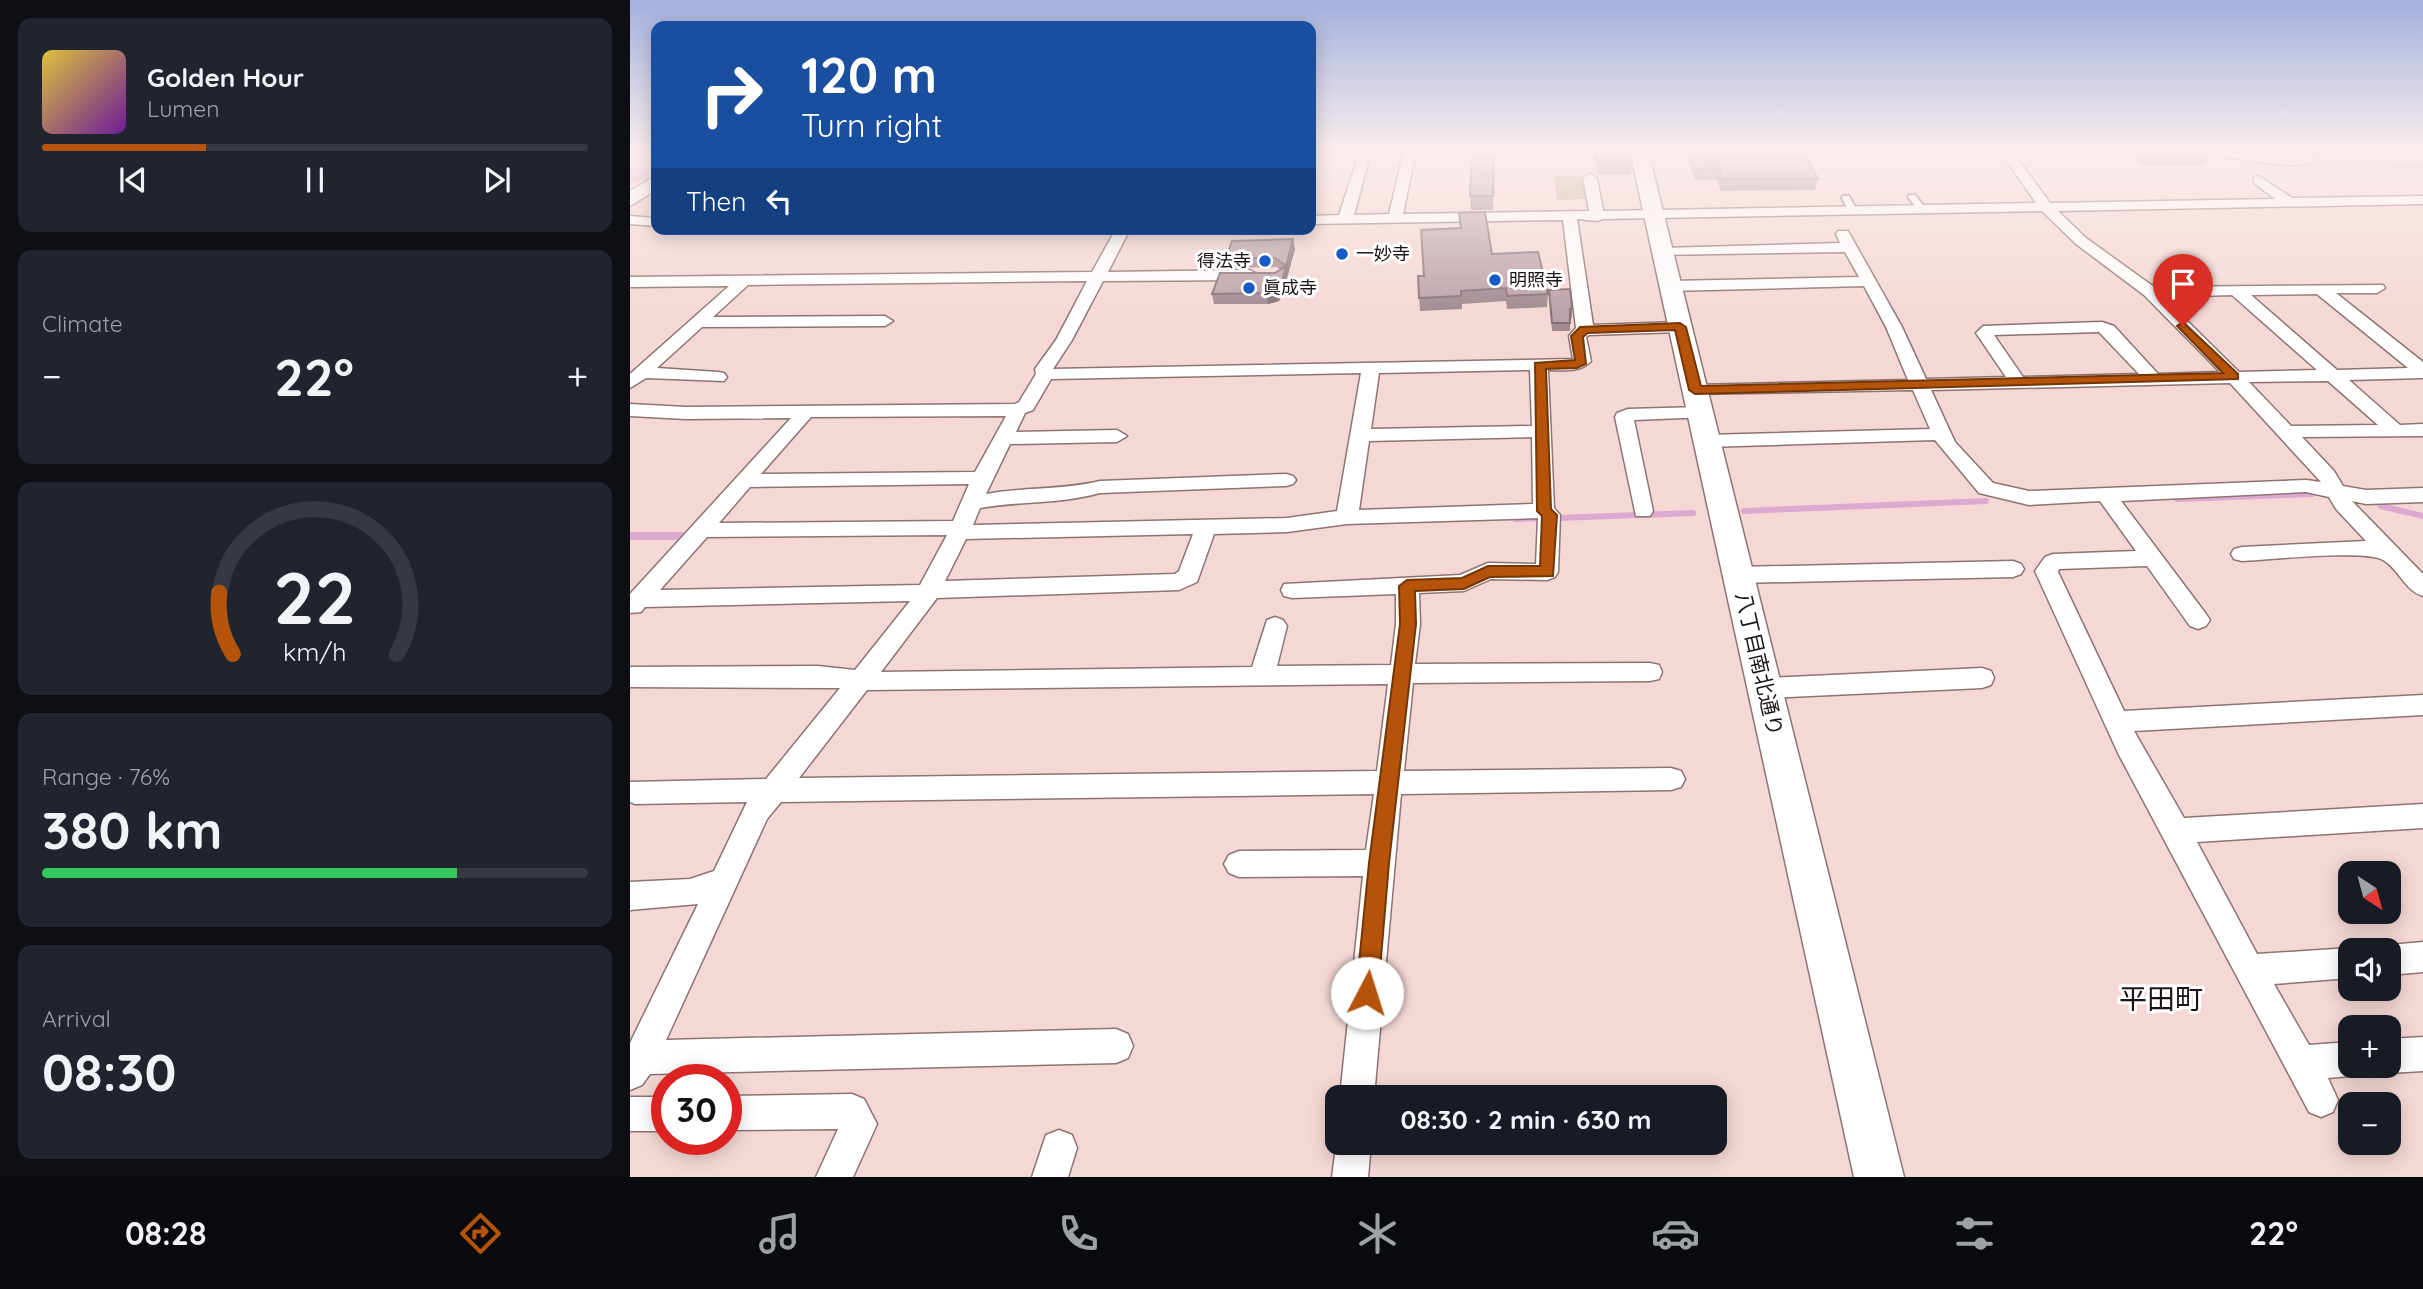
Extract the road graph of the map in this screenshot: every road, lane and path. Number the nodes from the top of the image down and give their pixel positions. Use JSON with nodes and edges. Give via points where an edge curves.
{"nodes":[{"id":1,"x":1349,"y":206,"type":"edge"},
{"id":2,"x":1398,"y":206,"type":"edge"},
{"id":3,"x":1595,"y":206,"type":"edge"},
{"id":4,"x":1651,"y":206,"type":"edge"},
{"id":5,"x":1818,"y":206,"type":"edge"},
{"id":6,"x":1877,"y":206,"type":"edge"},
{"id":7,"x":1919,"y":206,"type":"edge"},
{"id":8,"x":2045,"y":206,"type":"junction"},
{"id":9,"x":2051,"y":206,"type":"edge"},
{"id":10,"x":1922,"y":209,"type":"junction"},
{"id":11,"x":1653,"y":216,"type":"junction"},
{"id":12,"x":1570,"y":217,"type":"junction"},
{"id":13,"x":1597,"y":217,"type":"junction"},
{"id":14,"x":630,"y":220,"type":"edge"},
{"id":15,"x":1316,"y":220,"type":"edge"},
{"id":16,"x":1345,"y":220,"type":"junction"},
{"id":17,"x":1395,"y":220,"type":"junction"},
{"id":18,"x":651,"y":222,"type":"edge"},
{"id":19,"x":1120,"y":235,"type":"edge"},
{"id":20,"x":1846,"y":240,"type":"joint"},
{"id":21,"x":1662,"y":252,"type":"junction"},
{"id":22,"x":1263,"y":275,"type":"edge"},
{"id":23,"x":1096,"y":276,"type":"junction"},
{"id":24,"x":745,"y":280,"type":"junction"},
{"id":25,"x":1870,"y":281,"type":"junction"},
{"id":26,"x":630,"y":282,"type":"edge"},
{"id":27,"x":1671,"y":286,"type":"junction"},
{"id":28,"x":2377,"y":288,"type":"dead end"},
{"id":29,"x":2321,"y":289,"type":"junction"},
{"id":30,"x":2237,"y":291,"type":"junction"},
{"id":31,"x":2150,"y":292,"type":"junction"},
{"id":32,"x":885,"y":321,"type":"dead end"},
{"id":33,"x":700,"y":322,"type":"junction"},
{"id":34,"x":1680,"y":327,"type":"junction"},
{"id":35,"x":1585,"y":330,"type":"junction"},
{"id":36,"x":1539,"y":365,"type":"junction"},
{"id":37,"x":1371,"y":369,"type":"junction"},
{"id":38,"x":2423,"y":372,"type":"edge"},
{"id":39,"x":1045,"y":374,"type":"junction"},
{"id":40,"x":2234,"y":376,"type":"junction"},
{"id":41,"x":2333,"y":376,"type":"junction"},
{"id":42,"x":718,"y":377,"type":"dead end"},
{"id":43,"x":636,"y":378,"type":"edge"},
{"id":44,"x":2152,"y":378,"type":"junction"},
{"id":45,"x":2018,"y":382,"type":"junction"},
{"id":46,"x":1922,"y":384,"type":"junction"},
{"id":47,"x":630,"y":410,"type":"edge"},
{"id":48,"x":1018,"y":410,"type":"junction"},
{"id":49,"x":806,"y":412,"type":"junction"},
{"id":50,"x":1701,"y":415,"type":"junction"},
{"id":51,"x":2423,"y":429,"type":"edge"},
{"id":52,"x":2395,"y":430,"type":"junction"},
{"id":53,"x":1542,"y":431,"type":"junction"},
{"id":54,"x":2286,"y":432,"type":"junction"},
{"id":55,"x":1941,"y":434,"type":"junction"},
{"id":56,"x":1361,"y":435,"type":"junction"},
{"id":57,"x":1118,"y":436,"type":"dead end"},
{"id":58,"x":1004,"y":438,"type":"junction"},
{"id":59,"x":982,"y":478,"type":"junction"},
{"id":60,"x":1286,"y":480,"type":"dead end"},
{"id":61,"x":747,"y":481,"type":"junction"},
{"id":62,"x":2335,"y":491,"type":"junction"},
{"id":63,"x":2105,"y":493,"type":"junction"},
{"id":64,"x":2423,"y":495,"type":"edge"},
{"id":65,"x":970,"y":503,"type":"junction"},
{"id":66,"x":1544,"y":511,"type":"junction"},
{"id":67,"x":1643,"y":511,"type":"dead end"},
{"id":68,"x":1347,"y":517,"type":"junction"},
{"id":69,"x":1206,"y":527,"type":"junction"},
{"id":70,"x":703,"y":530,"type":"junction"},
{"id":71,"x":959,"y":530,"type":"junction"},
{"id":72,"x":2390,"y":553,"type":"junction"},
{"id":73,"x":2242,"y":554,"type":"dead end"},
{"id":74,"x":2153,"y":558,"type":"junction"},
{"id":75,"x":2013,"y":569,"type":"dead end"},
{"id":76,"x":1738,"y":575,"type":"junction"},
{"id":77,"x":1407,"y":586,"type":"junction"},
{"id":78,"x":2423,"y":587,"type":"edge"},
{"id":79,"x":1292,"y":590,"type":"dead end"},
{"id":80,"x":928,"y":592,"type":"junction"},
{"id":81,"x":635,"y":604,"type":"edge"},
{"id":82,"x":2198,"y":620,"type":"dead end"},
{"id":83,"x":1275,"y":626,"type":"dead end"},
{"id":84,"x":1650,"y":672,"type":"dead end"},
{"id":85,"x":1402,"y":674,"type":"junction"},
{"id":86,"x":630,"y":677,"type":"edge"},
{"id":87,"x":1262,"y":677,"type":"junction"},
{"id":88,"x":1982,"y":677,"type":"dead end"},
{"id":89,"x":862,"y":681,"type":"junction"},
{"id":90,"x":1765,"y":688,"type":"junction"},
{"id":91,"x":2423,"y":705,"type":"edge"},
{"id":92,"x":2116,"y":722,"type":"junction"},
{"id":93,"x":1671,"y":779,"type":"dead end"},
{"id":94,"x":1390,"y":781,"type":"junction"},
{"id":95,"x":772,"y":790,"type":"junction"},
{"id":96,"x":635,"y":792,"type":"dead end"},
{"id":97,"x":2423,"y":816,"type":"edge"},
{"id":98,"x":2176,"y":831,"type":"junction"},
{"id":99,"x":1379,"y":863,"type":"junction"},
{"id":100,"x":1239,"y":864,"type":"dead end"},
{"id":101,"x":723,"y":882,"type":"junction"},
{"id":102,"x":630,"y":896,"type":"edge"},
{"id":103,"x":2423,"y":957,"type":"edge"},
{"id":104,"x":2401,"y":959,"type":"edge"},
{"id":105,"x":2338,"y":963,"type":"edge"},
{"id":106,"x":2249,"y":970,"type":"junction"},
{"id":107,"x":1116,"y":1046,"type":"dead end"},
{"id":108,"x":2423,"y":1054,"type":"edge"},
{"id":109,"x":2401,"y":1055,"type":"edge"},
{"id":110,"x":2338,"y":1060,"type":"edge"},
{"id":111,"x":2301,"y":1063,"type":"junction"},
{"id":112,"x":636,"y":1065,"type":"edge"},
{"id":113,"x":1358,"y":1085,"type":"edge"},
{"id":114,"x":2322,"y":1100,"type":"dead end"},
{"id":115,"x":742,"y":1113,"type":"edge"},
{"id":116,"x":630,"y":1114,"type":"edge"},
{"id":117,"x":651,"y":1114,"type":"edge"},
{"id":118,"x":1352,"y":1155,"type":"edge"},
{"id":119,"x":835,"y":1177,"type":"edge"},
{"id":120,"x":1350,"y":1177,"type":"edge"},
{"id":121,"x":1879,"y":1177,"type":"edge"}],
"edges":[{"from":1,"to":16,"type":"street"},
{"from":2,"to":17,"type":"street"},
{"from":3,"to":13,"type":"street"},
{"from":4,"to":11,"type":"street","name":"八丁目南北通り"},
{"from":5,"to":11,"type":"street"},
{"from":6,"to":10,"type":"street"},
{"from":7,"to":10,"type":"lane"},
{"from":8,"to":9,"type":"street"},
{"from":8,"to":10,"type":"street"},
{"from":8,"to":31,"type":"street","via":[[2081,241]]},
{"from":11,"to":13,"type":"street"},
{"from":11,"to":21,"type":"street","name":"八丁目南北通り"},
{"from":12,"to":13,"type":"street"},
{"from":12,"to":17,"type":"street"},
{"from":12,"to":35,"type":"street"},
{"from":14,"to":18,"type":"street"},
{"from":15,"to":16,"type":"street"},
{"from":16,"to":17,"type":"street"},
{"from":19,"to":23,"type":"street"},
{"from":20,"to":21,"type":"street"},
{"from":20,"to":25,"type":"street"},
{"from":21,"to":27,"type":"street","name":"八丁目南北通り"},
{"from":22,"to":23,"type":"street"},
{"from":23,"to":24,"type":"street"},
{"from":23,"to":39,"type":"street"},
{"from":24,"to":26,"type":"street"},
{"from":24,"to":33,"type":"street"},
{"from":25,"to":27,"type":"street"},
{"from":25,"to":46,"type":"street"},
{"from":27,"to":34,"type":"street","name":"八丁目南北通り"},
{"from":28,"to":29,"type":"street"},
{"from":29,"to":30,"type":"street"},
{"from":29,"to":38,"type":"street"},
{"from":30,"to":31,"type":"street"},
{"from":30,"to":41,"type":"street"},
{"from":31,"to":40,"type":"street"},
{"from":32,"to":33,"type":"street"},
{"from":33,"to":43,"type":"street"},
{"from":34,"to":35,"type":"street"},
{"from":34,"to":50,"type":"street","name":"八丁目南北通り"},
{"from":35,"to":36,"type":"street","via":[[1577,336],[1582,361]]},
{"from":36,"to":37,"type":"street"},
{"from":36,"to":53,"type":"street"},
{"from":37,"to":39,"type":"street"},
{"from":37,"to":56,"type":"street"},
{"from":38,"to":41,"type":"street"},
{"from":39,"to":48,"type":"street","via":[[1026,406]]},
{"from":40,"to":41,"type":"street"},
{"from":40,"to":44,"type":"street"},
{"from":40,"to":54,"type":"street"},
{"from":41,"to":52,"type":"street"},
{"from":42,"to":43,"type":"street"},
{"from":44,"to":45,"type":"street"},
{"from":44,"to":45,"type":"street","via":[[2102,327],[1984,333]]},
{"from":45,"to":46,"type":"street"},
{"from":46,"to":50,"type":"street"},
{"from":46,"to":55,"type":"street"},
{"from":47,"to":49,"type":"street"},
{"from":48,"to":49,"type":"street"},
{"from":48,"to":58,"type":"street"},
{"from":49,"to":61,"type":"street"},
{"from":50,"to":55,"type":"street"},
{"from":50,"to":67,"type":"street","via":[[1624,417]]},
{"from":50,"to":76,"type":"street","name":"八丁目南北通り"},
{"from":51,"to":52,"type":"street"},
{"from":52,"to":54,"type":"street"},
{"from":53,"to":56,"type":"street"},
{"from":53,"to":66,"type":"street"},
{"from":54,"to":62,"type":"street","via":[[2327,475]]},
{"from":55,"to":63,"type":"street","via":[[1986,488],[2029,498]]},
{"from":56,"to":68,"type":"street"},
{"from":57,"to":58,"type":"street"},
{"from":58,"to":59,"type":"street"},
{"from":59,"to":61,"type":"street"},
{"from":59,"to":65,"type":"street"},
{"from":60,"to":65,"type":"street","via":[[1100,487],[1077,494],[1011,496]]},
{"from":61,"to":70,"type":"street"},
{"from":62,"to":63,"type":"street","via":[[2306,486]]},
{"from":62,"to":64,"type":"street","via":[[2366,497]]},
{"from":62,"to":72,"type":"street"},
{"from":63,"to":74,"type":"street"},
{"from":65,"to":71,"type":"street"},
{"from":66,"to":68,"type":"street"},
{"from":66,"to":77,"type":"street","via":[[1549,515],[1548,572],[1488,571],[1464,583]]},
{"from":68,"to":69,"type":"street","via":[[1287,525]]},
{"from":69,"to":71,"type":"street"},
{"from":69,"to":80,"type":"street","via":[[1189,576],[1179,582]]},
{"from":70,"to":71,"type":"street"},
{"from":70,"to":81,"type":"street"},
{"from":71,"to":80,"type":"street"},
{"from":72,"to":73,"type":"street","via":[[2362,548]]},
{"from":72,"to":78,"type":"street"},
{"from":74,"to":82,"type":"street"},
{"from":74,"to":92,"type":"street","via":[[2053,562],[2046,571]]},
{"from":75,"to":76,"type":"street"},
{"from":76,"to":90,"type":"street","name":"八丁目南北通り"},
{"from":77,"to":79,"type":"street"},
{"from":77,"to":85,"type":"street"},
{"from":80,"to":81,"type":"street"},
{"from":80,"to":89,"type":"street"},
{"from":83,"to":87,"type":"street"},
{"from":84,"to":85,"type":"street"},
{"from":85,"to":87,"type":"street"},
{"from":85,"to":94,"type":"street"},
{"from":86,"to":89,"type":"street","via":[[818,676]]},
{"from":87,"to":89,"type":"street"},
{"from":88,"to":90,"type":"street"},
{"from":89,"to":95,"type":"street"},
{"from":90,"to":121,"type":"street","name":"八丁目南北通り"},
{"from":91,"to":92,"type":"street"},
{"from":92,"to":98,"type":"street"},
{"from":93,"to":94,"type":"street"},
{"from":94,"to":95,"type":"street"},
{"from":94,"to":99,"type":"street"},
{"from":95,"to":96,"type":"street"},
{"from":95,"to":101,"type":"street"},
{"from":97,"to":98,"type":"street"},
{"from":98,"to":106,"type":"street"},
{"from":99,"to":100,"type":"street"},
{"from":99,"to":113,"type":"street"},
{"from":101,"to":102,"type":"street","via":[[690,893]]},
{"from":101,"to":112,"type":"street"},
{"from":103,"to":104,"type":"street"},
{"from":105,"to":106,"type":"street"},
{"from":106,"to":111,"type":"street"},
{"from":107,"to":112,"type":"street"},
{"from":108,"to":109,"type":"street"},
{"from":110,"to":111,"type":"street"},
{"from":111,"to":114,"type":"street"},
{"from":115,"to":119,"type":"street","via":[[852,1111],[859,1124]]},
{"from":116,"to":117,"type":"street"},
{"from":118,"to":120,"type":"street"}]}
